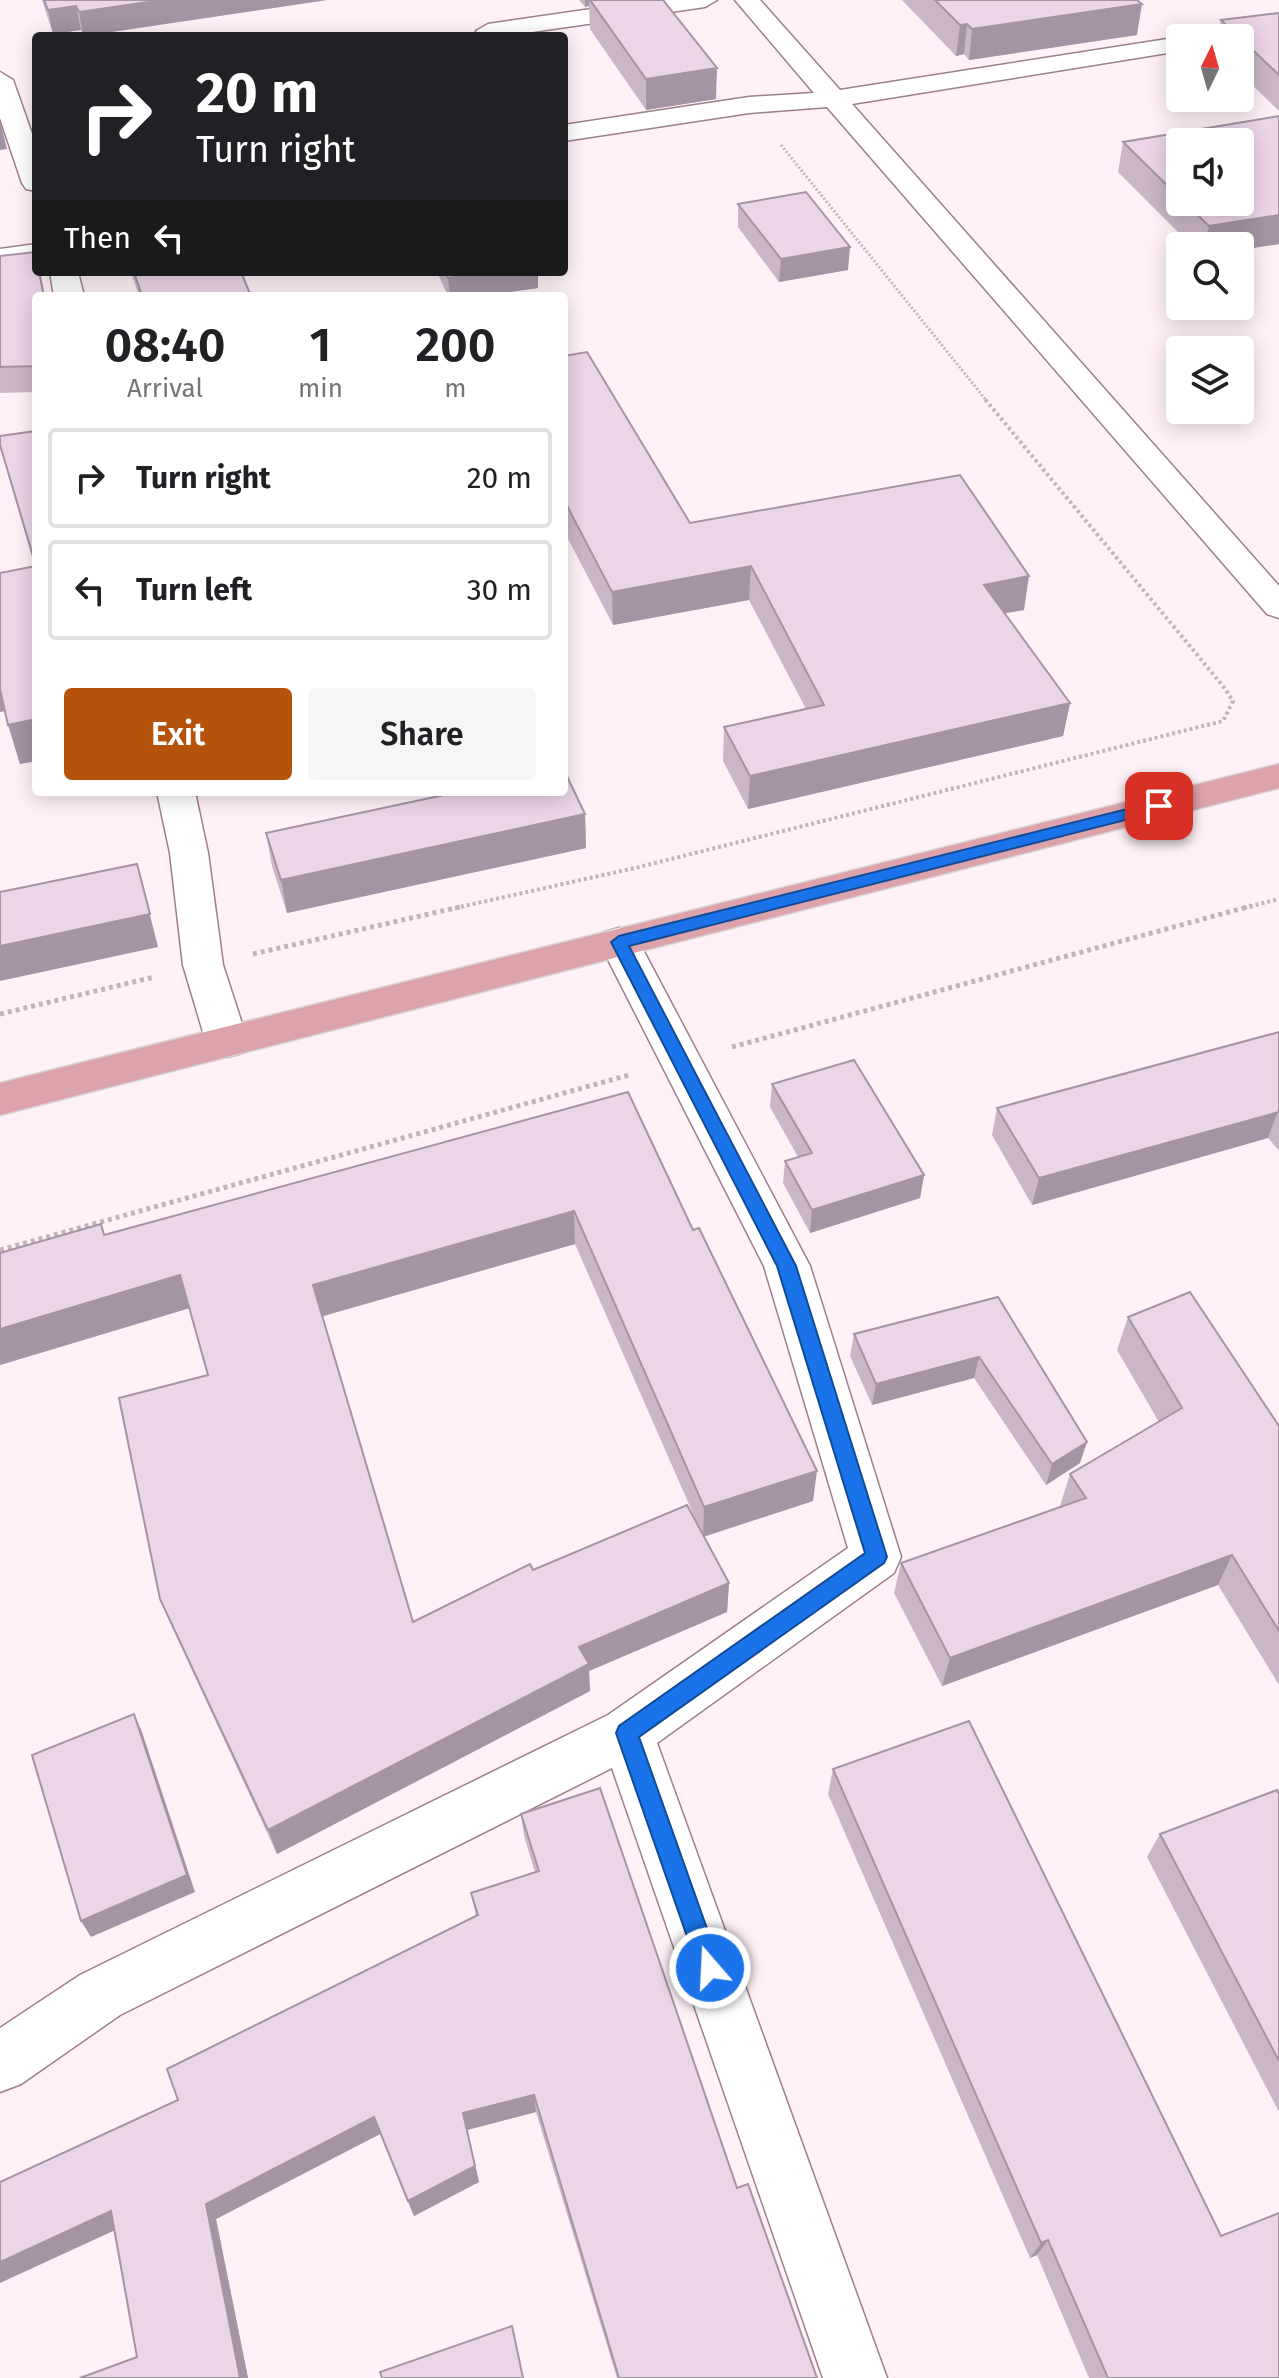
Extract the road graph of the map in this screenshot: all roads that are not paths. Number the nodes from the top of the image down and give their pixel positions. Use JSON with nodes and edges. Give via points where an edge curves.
{"nodes":[{"id":1,"x":705,"y":0,"type":"edge"},
{"id":2,"x":747,"y":0,"type":"edge"},
{"id":3,"x":488,"y":31,"type":"dead end"},
{"id":4,"x":1166,"y":46,"type":"edge"},
{"id":5,"x":0,"y":80,"type":"edge"},
{"id":6,"x":834,"y":99,"type":"junction"},
{"id":7,"x":568,"y":132,"type":"edge"},
{"id":8,"x":32,"y":172,"type":"edge"},
{"id":9,"x":32,"y":254,"type":"edge"},
{"id":10,"x":0,"y":258,"type":"edge"},
{"id":11,"x":1279,"y":607,"type":"edge"},
{"id":12,"x":1279,"y":776,"type":"edge"},
{"id":13,"x":177,"y":796,"type":"edge"},
{"id":14,"x":619,"y":942,"type":"junction"},
{"id":15,"x":227,"y":1042,"type":"junction"},
{"id":16,"x":0,"y":1099,"type":"edge"},
{"id":17,"x":627,"y":1733,"type":"junction"},
{"id":18,"x":0,"y":2063,"type":"edge"},
{"id":19,"x":855,"y":2378,"type":"edge"}],
"edges":[{"from":1,"to":3,"type":"street"},
{"from":2,"to":6,"type":"street"},
{"from":4,"to":6,"type":"street"},
{"from":5,"to":8,"type":"street"},
{"from":6,"to":7,"type":"street","via":[[749,105]]},
{"from":6,"to":11,"type":"street"},
{"from":9,"to":10,"type":"street"},
{"from":12,"to":14,"type":"main road"},
{"from":13,"to":15,"type":"street","via":[[203,965]]},
{"from":14,"to":15,"type":"main road"},
{"from":14,"to":17,"type":"street","via":[[787,1266],[876,1557]]},
{"from":15,"to":16,"type":"main road"},
{"from":17,"to":18,"type":"street","via":[[100,1995]]},
{"from":17,"to":19,"type":"street"}]}
